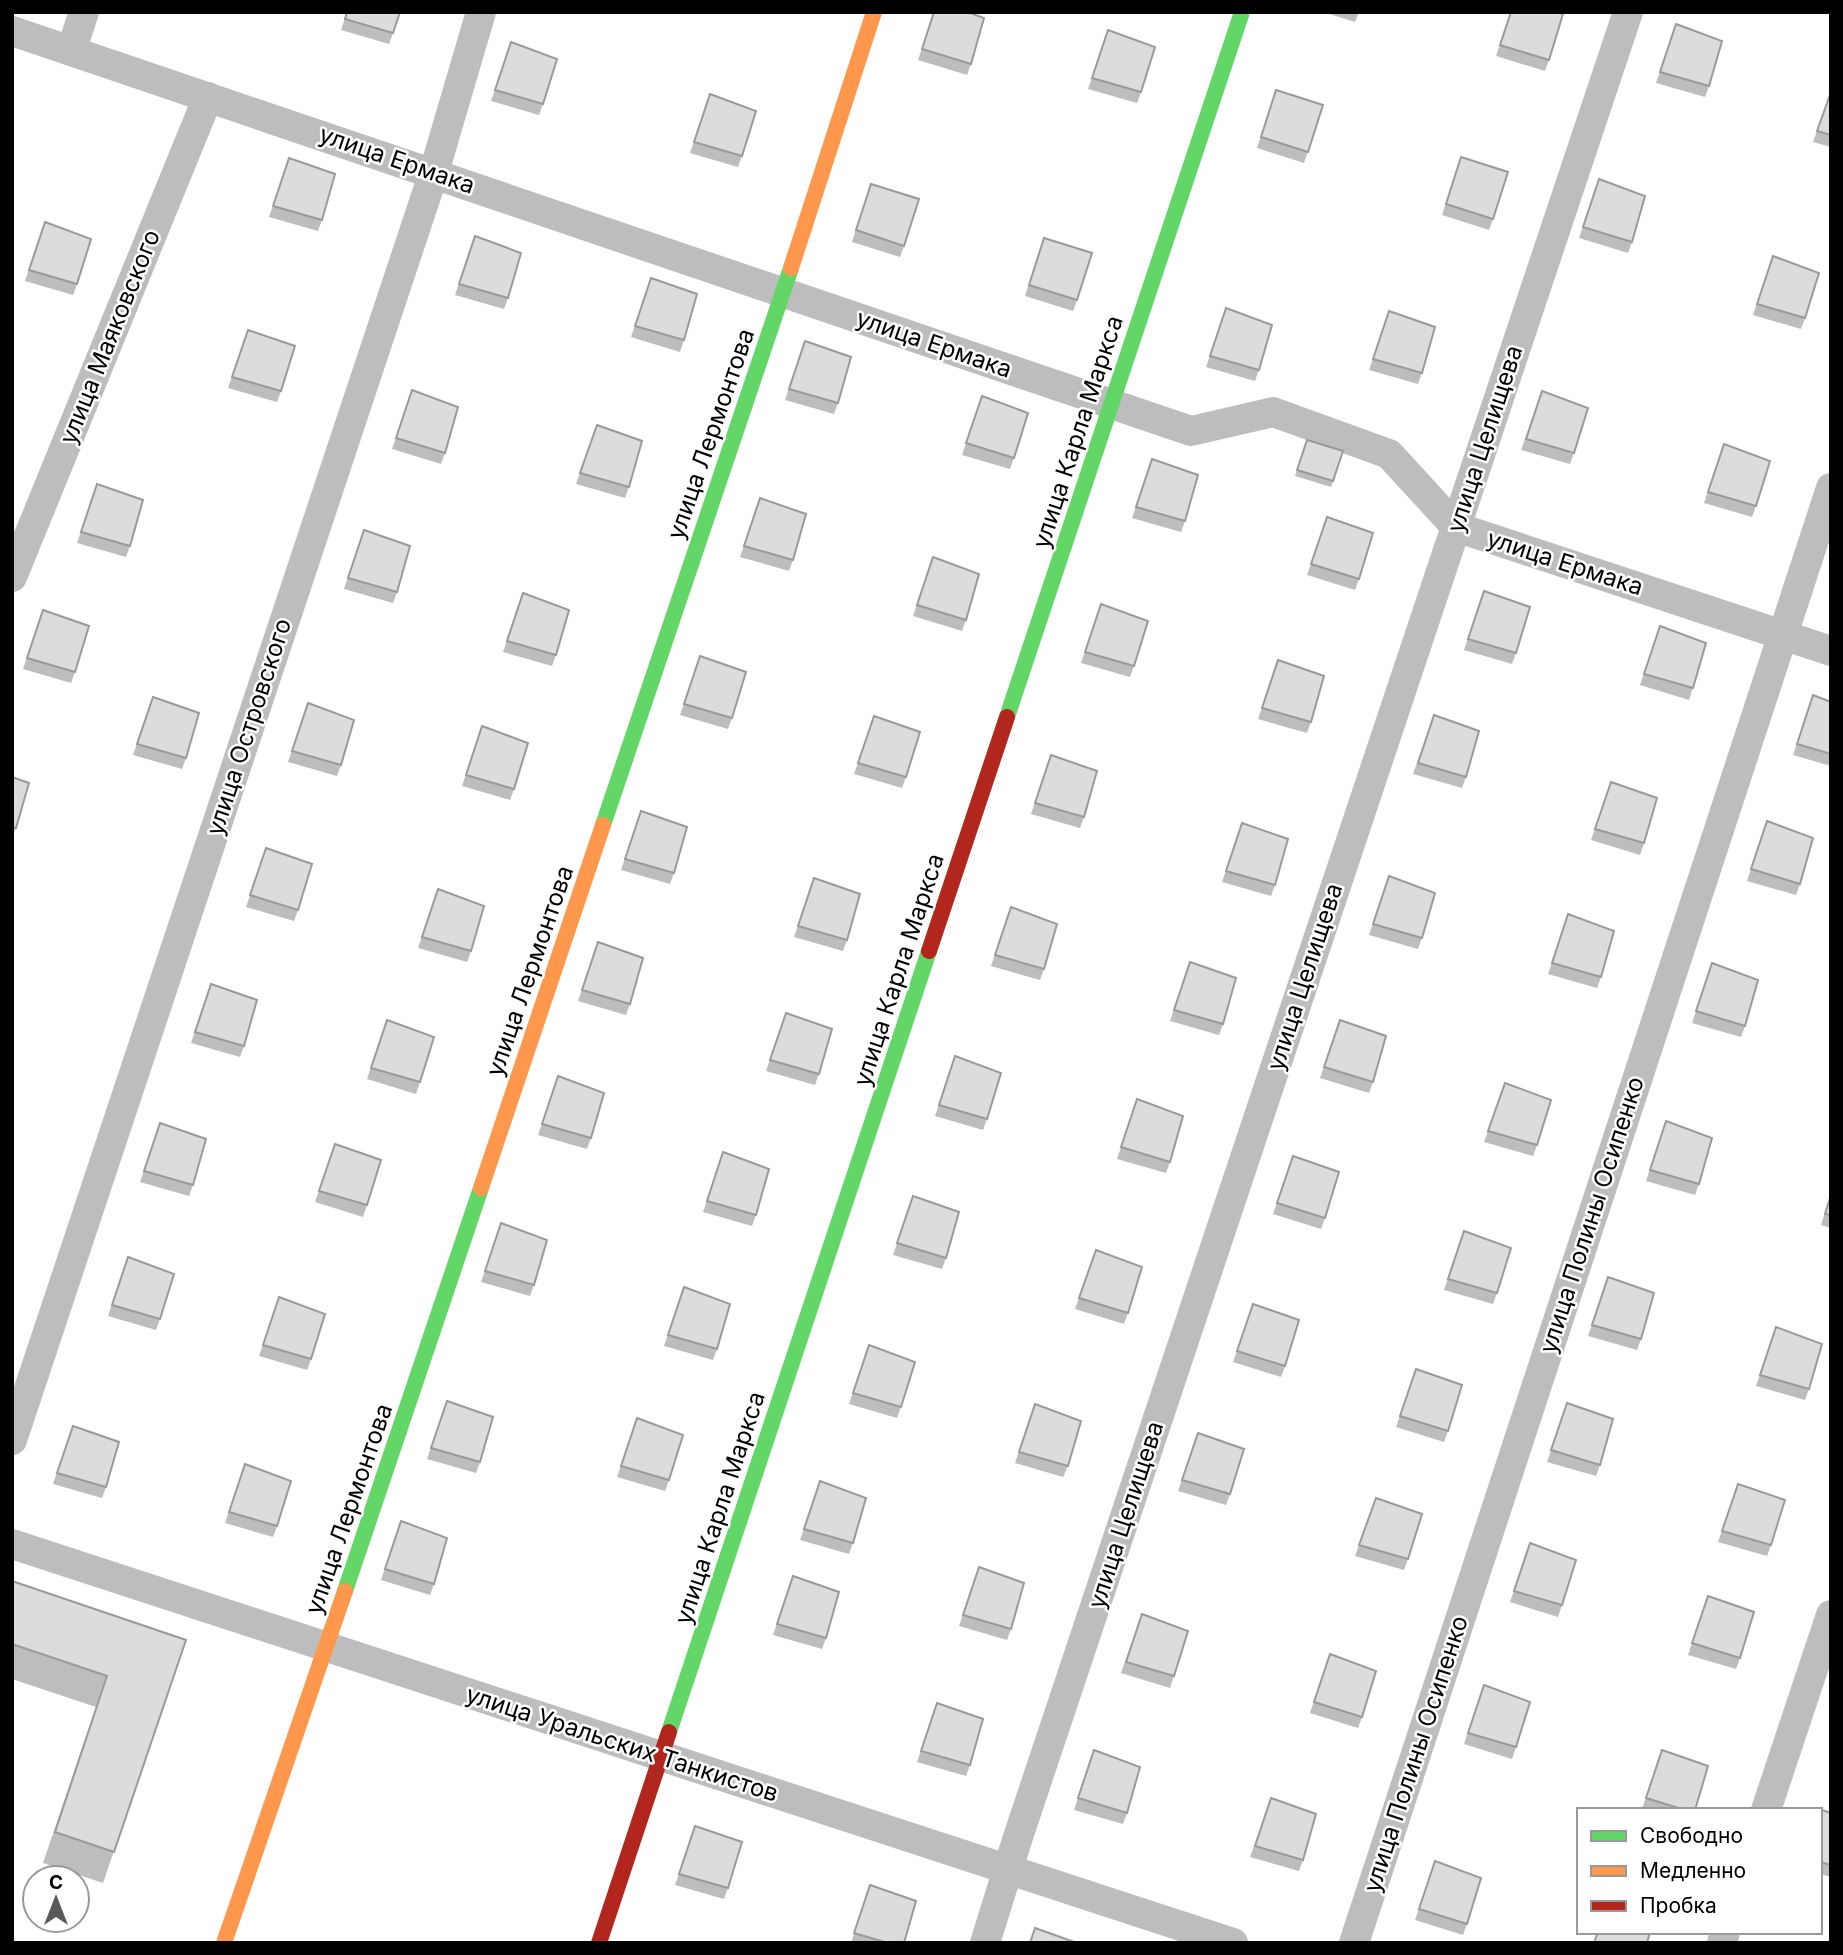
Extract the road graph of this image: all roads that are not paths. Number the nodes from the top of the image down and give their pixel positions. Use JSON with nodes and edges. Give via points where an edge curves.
{"nodes":[{"id":1,"x":84,"y":12,"type":"edge"},
{"id":2,"x":481,"y":12,"type":"edge"},
{"id":3,"x":874,"y":12,"type":"edge"},
{"id":4,"x":1242,"y":12,"type":"edge"},
{"id":5,"x":1628,"y":12,"type":"edge"},
{"id":6,"x":12,"y":31,"type":"edge"},
{"id":7,"x":71,"y":51,"type":"junction"},
{"id":8,"x":208,"y":97,"type":"junction"},
{"id":9,"x":434,"y":172,"type":"junction"},
{"id":10,"x":783,"y":291,"type":"junction"},
{"id":11,"x":1111,"y":405,"type":"junction"},
{"id":12,"x":1831,"y":488,"type":"edge"},
{"id":13,"x":1456,"y":527,"type":"junction"},
{"id":14,"x":12,"y":577,"type":"edge"},
{"id":15,"x":1782,"y":635,"type":"junction"},
{"id":16,"x":1831,"y":651,"type":"edge"},
{"id":17,"x":12,"y":1440,"type":"edge"},
{"id":18,"x":12,"y":1545,"type":"edge"},
{"id":19,"x":1831,"y":1615,"type":"edge"},
{"id":20,"x":326,"y":1647,"type":"junction"},
{"id":21,"x":661,"y":1756,"type":"junction"},
{"id":22,"x":1767,"y":1808,"type":"edge"},
{"id":23,"x":1007,"y":1869,"type":"junction"},
{"id":24,"x":223,"y":1943,"type":"edge"},
{"id":25,"x":599,"y":1943,"type":"edge"},
{"id":26,"x":985,"y":1943,"type":"edge"},
{"id":27,"x":1233,"y":1943,"type":"edge"},
{"id":28,"x":1354,"y":1943,"type":"edge"}],
"edges":[{"from":1,"to":7,"type":"street"},
{"from":2,"to":9,"type":"street","name":"улица Островского"},
{"from":3,"to":10,"type":"street","name":"улица Лермонтова"},
{"from":4,"to":11,"type":"street","name":"улица Карла Маркса"},
{"from":5,"to":13,"type":"street","name":"улица Целищева"},
{"from":6,"to":7,"type":"street","name":"улица Ермака"},
{"from":7,"to":8,"type":"street","name":"улица Ермака"},
{"from":8,"to":9,"type":"street","name":"улица Ермака"},
{"from":8,"to":14,"type":"street","name":"улица Маяковского"},
{"from":9,"to":10,"type":"street","name":"улица Ермака"},
{"from":9,"to":17,"type":"street","name":"улица Островского"},
{"from":10,"to":11,"type":"street","name":"улица Ермака"},
{"from":10,"to":20,"type":"street","name":"улица Лермонтова"},
{"from":11,"to":13,"type":"street","name":"улица Ермака","via":[[1191,431],[1273,412],[1390,454]]},
{"from":11,"to":21,"type":"street","name":"улица Карла Маркса"},
{"from":12,"to":15,"type":"street","name":"улица Полины Осипенко"},
{"from":13,"to":15,"type":"street","name":"улица Ермака"},
{"from":13,"to":23,"type":"street","name":"улица Целищева"},
{"from":15,"to":16,"type":"street","name":"улица Ермака"},
{"from":15,"to":28,"type":"street","name":"улица Полины Осипенко"},
{"from":18,"to":20,"type":"street","name":"улица Уральских Танкистов"},
{"from":19,"to":22,"type":"street"},
{"from":20,"to":21,"type":"street","name":"улица Уральских Танкистов"},
{"from":20,"to":24,"type":"street","name":"улица Лермонтова"},
{"from":21,"to":23,"type":"street","name":"улица Уральских Танкистов"},
{"from":21,"to":25,"type":"street","name":"улица Карла Маркса"},
{"from":23,"to":26,"type":"street","name":"улица Целищева"},
{"from":23,"to":27,"type":"street","name":"улица Уральских Танкистов"}]}
